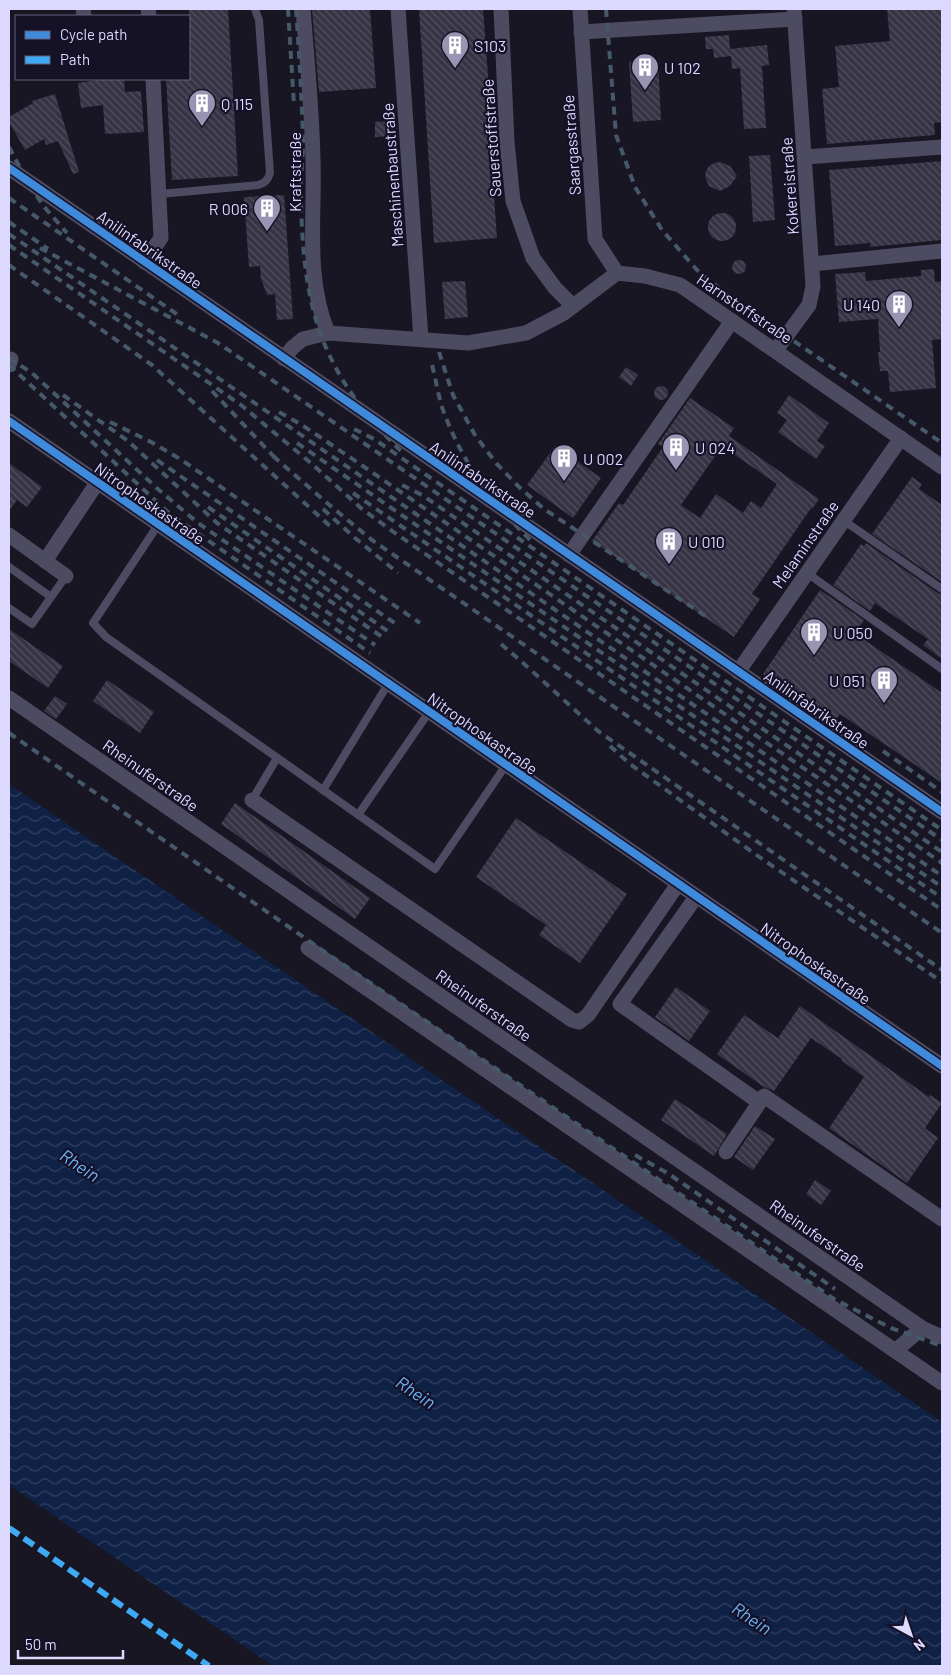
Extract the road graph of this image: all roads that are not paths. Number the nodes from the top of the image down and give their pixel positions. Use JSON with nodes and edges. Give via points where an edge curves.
{"nodes":[{"id":1,"x":255,"y":9,"type":"edge"},
{"id":2,"x":303,"y":9,"type":"edge"},
{"id":3,"x":398,"y":9,"type":"edge"},
{"id":4,"x":501,"y":9,"type":"edge"},
{"id":5,"x":580,"y":9,"type":"edge"},
{"id":6,"x":795,"y":14,"type":"edge"},
{"id":7,"x":581,"y":32,"type":"junction"},
{"id":8,"x":153,"y":80,"type":"edge"},
{"id":9,"x":942,"y":147,"type":"edge"},
{"id":10,"x":804,"y":157,"type":"junction"},
{"id":11,"x":9,"y":168,"type":"edge"},
{"id":12,"x":160,"y":194,"type":"junction"},
{"id":13,"x":942,"y":251,"type":"edge"},
{"id":14,"x":144,"y":262,"type":"junction"},
{"id":15,"x":812,"y":264,"type":"junction"},
{"id":16,"x":617,"y":273,"type":"junction"},
{"id":17,"x":574,"y":306,"type":"junction"},
{"id":18,"x":732,"y":321,"type":"junction"},
{"id":19,"x":328,"y":333,"type":"junction"},
{"id":20,"x":421,"y":339,"type":"junction"},
{"id":21,"x":776,"y":350,"type":"junction"},
{"id":22,"x":284,"y":359,"type":"junction"},
{"id":23,"x":9,"y":422,"type":"edge"},
{"id":24,"x":901,"y":438,"type":"junction"},
{"id":25,"x":942,"y":467,"type":"edge"},
{"id":26,"x":98,"y":483,"type":"junction"},
{"id":27,"x":843,"y":520,"type":"junction"},
{"id":28,"x":158,"y":525,"type":"junction"},
{"id":29,"x":9,"y":536,"type":"edge"},
{"id":30,"x":569,"y":555,"type":"junction"},
{"id":31,"x":45,"y":561,"type":"junction"},
{"id":32,"x":9,"y":567,"type":"edge"},
{"id":33,"x":807,"y":573,"type":"junction"},
{"id":34,"x":66,"y":576,"type":"joint"},
{"id":35,"x":942,"y":589,"type":"edge"},
{"id":36,"x":51,"y":597,"type":"junction"},
{"id":37,"x":9,"y":608,"type":"edge"},
{"id":38,"x":942,"y":669,"type":"edge"},
{"id":39,"x":738,"y":672,"type":"junction"},
{"id":40,"x":388,"y":684,"type":"junction"},
{"id":41,"x":9,"y":698,"type":"edge"},
{"id":42,"x":429,"y":712,"type":"junction"},
{"id":43,"x":277,"y":758,"type":"junction"},
{"id":44,"x":506,"y":766,"type":"junction"},
{"id":45,"x":323,"y":790,"type":"junction"},
{"id":46,"x":252,"y":800,"type":"joint"},
{"id":47,"x":942,"y":812,"type":"edge"},
{"id":48,"x":358,"y":815,"type":"junction"},
{"id":49,"x":678,"y":884,"type":"junction"},
{"id":50,"x":696,"y":897,"type":"junction"},
{"id":51,"x":308,"y":948,"type":"dead end"},
{"id":52,"x":604,"y":993,"type":"junction"},
{"id":53,"x":620,"y":1004,"type":"junction"},
{"id":54,"x":942,"y":1066,"type":"edge"},
{"id":55,"x":759,"y":1102,"type":"junction"},
{"id":56,"x":726,"y":1152,"type":"dead end"},
{"id":57,"x":942,"y":1220,"type":"edge"},
{"id":58,"x":922,"y":1328,"type":"junction"},
{"id":59,"x":942,"y":1337,"type":"edge"},
{"id":60,"x":894,"y":1351,"type":"junction"},
{"id":61,"x":942,"y":1383,"type":"edge"}],
"edges":[{"from":1,"to":12,"type":"lane","via":[[261,38],[269,178],[258,185]]},
{"from":2,"to":19,"type":"street","name":"Kraftstraße","via":[[314,160],[311,240],[321,316]]},
{"from":3,"to":20,"type":"street","name":"Maschinenbaustraße"},
{"from":4,"to":17,"type":"street","name":"Sauerstoffstraße","via":[[513,201],[533,258],[555,288]]},
{"from":5,"to":7,"type":"street","name":"Saargasstraße"},
{"from":6,"to":7,"type":"street"},
{"from":6,"to":10,"type":"street","name":"Kokereistraße"},
{"from":7,"to":16,"type":"street","name":"Saargasstraße","via":[[595,239]]},
{"from":8,"to":12,"type":"street"},
{"from":9,"to":10,"type":"street"},
{"from":10,"to":15,"type":"street","name":"Kokereistraße"},
{"from":11,"to":14,"type":"street","name":"Anilinfabrikstraße"},
{"from":12,"to":14,"type":"street","via":[[161,238]]},
{"from":13,"to":15,"type":"street"},
{"from":14,"to":22,"type":"street","name":"Anilinfabrikstraße"},
{"from":15,"to":21,"type":"street","name":"Kokereistraße","via":[[813,286],[809,305]]},
{"from":16,"to":17,"type":"street"},
{"from":16,"to":18,"type":"street","name":"Harnstoffstraße","via":[[680,285]]},
{"from":17,"to":20,"type":"street","via":[[526,333],[468,343]]},
{"from":18,"to":21,"type":"street","name":"Harnstoffstraße"},
{"from":18,"to":30,"type":"street"},
{"from":19,"to":20,"type":"street"},
{"from":19,"to":22,"type":"street","via":[[303,339]]},
{"from":21,"to":24,"type":"street","name":"Harnstoffstraße"},
{"from":22,"to":30,"type":"street","name":"Anilinfabrikstraße"},
{"from":23,"to":26,"type":"street","name":"Nitrophoskastraße"},
{"from":24,"to":25,"type":"street","name":"Harnstoffstraße"},
{"from":24,"to":27,"type":"street","name":"Melaminstraße"},
{"from":26,"to":28,"type":"street","name":"Nitrophoskastraße"},
{"from":26,"to":31,"type":"street"},
{"from":27,"to":33,"type":"street","name":"Melaminstraße"},
{"from":27,"to":35,"type":"lane"},
{"from":28,"to":40,"type":"street","name":"Nitrophoskastraße"},
{"from":28,"to":43,"type":"lane","via":[[93,623],[106,637]]},
{"from":29,"to":31,"type":"street"},
{"from":30,"to":39,"type":"street","name":"Anilinfabrikstraße"},
{"from":31,"to":34,"type":"street"},
{"from":32,"to":36,"type":"lane"},
{"from":33,"to":38,"type":"lane"},
{"from":33,"to":39,"type":"street","name":"Melaminstraße"},
{"from":34,"to":36,"type":"lane"},
{"from":36,"to":37,"type":"lane","via":[[32,624]]},
{"from":39,"to":47,"type":"street","name":"Anilinfabrikstraße"},
{"from":40,"to":42,"type":"street","name":"Nitrophoskastraße"},
{"from":40,"to":45,"type":"lane"},
{"from":41,"to":58,"type":"street","name":"Rheinuferstraße"},
{"from":42,"to":44,"type":"street","name":"Nitrophoskastraße"},
{"from":42,"to":48,"type":"lane"},
{"from":43,"to":45,"type":"lane"},
{"from":43,"to":46,"type":"lane"},
{"from":44,"to":48,"type":"lane","via":[[435,869]]},
{"from":44,"to":49,"type":"street","name":"Nitrophoskastraße"},
{"from":45,"to":48,"type":"lane"},
{"from":46,"to":52,"type":"street","via":[[572,1020],[579,1022],[588,1016]]},
{"from":49,"to":50,"type":"street","name":"Nitrophoskastraße"},
{"from":49,"to":52,"type":"street"},
{"from":50,"to":53,"type":"street"},
{"from":50,"to":54,"type":"street","name":"Nitrophoskastraße"},
{"from":51,"to":60,"type":"street"},
{"from":52,"to":53,"type":"street"},
{"from":53,"to":55,"type":"street"},
{"from":55,"to":56,"type":"street"},
{"from":55,"to":57,"type":"street","via":[[764,1096]]},
{"from":58,"to":59,"type":"street","name":"Rheinuferstraße"},
{"from":58,"to":60,"type":"street"},
{"from":60,"to":61,"type":"street"}]}
